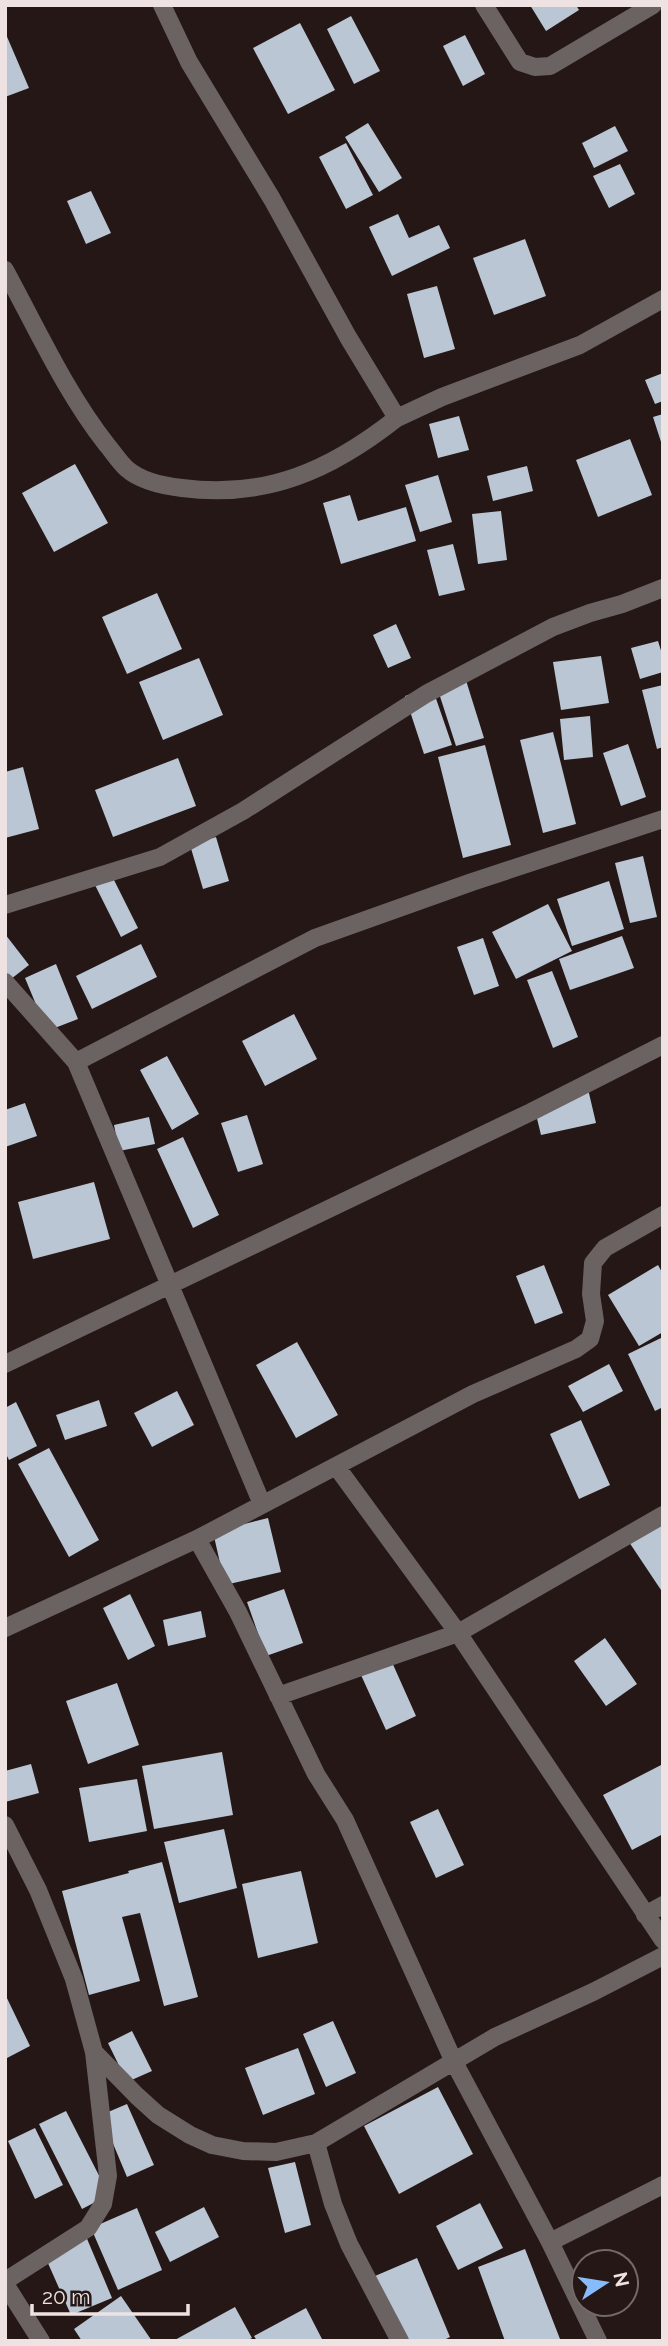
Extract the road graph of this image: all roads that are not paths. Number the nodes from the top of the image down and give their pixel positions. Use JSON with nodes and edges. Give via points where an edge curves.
{"nodes":[{"id":1,"x":162,"y":5,"type":"edge"},
{"id":2,"x":484,"y":5,"type":"edge"},
{"id":3,"x":653,"y":5,"type":"edge"},
{"id":4,"x":5,"y":271,"type":"edge"},
{"id":5,"x":663,"y":299,"type":"edge"},
{"id":6,"x":397,"y":418,"type":"junction"},
{"id":7,"x":663,"y":588,"type":"edge"},
{"id":8,"x":663,"y":819,"type":"edge"},
{"id":9,"x":5,"y":905,"type":"edge"},
{"id":10,"x":5,"y":982,"type":"edge"},
{"id":11,"x":663,"y":1045,"type":"edge"},
{"id":12,"x":76,"y":1062,"type":"junction"},
{"id":13,"x":663,"y":1215,"type":"edge"},
{"id":14,"x":170,"y":1285,"type":"junction"},
{"id":15,"x":5,"y":1364,"type":"edge"},
{"id":16,"x":336,"y":1466,"type":"junction"},
{"id":17,"x":262,"y":1504,"type":"junction"},
{"id":18,"x":663,"y":1515,"type":"edge"},
{"id":19,"x":197,"y":1539,"type":"junction"},
{"id":20,"x":5,"y":1628,"type":"edge"},
{"id":21,"x":458,"y":1633,"type":"junction"},
{"id":22,"x":278,"y":1696,"type":"junction"},
{"id":23,"x":5,"y":1825,"type":"edge"},
{"id":24,"x":663,"y":1905,"type":"edge"},
{"id":25,"x":645,"y":1915,"type":"junction"},
{"id":26,"x":663,"y":1940,"type":"edge"},
{"id":27,"x":663,"y":1956,"type":"edge"},
{"id":28,"x":94,"y":2052,"type":"junction"},
{"id":29,"x":454,"y":2062,"type":"junction"},
{"id":30,"x":316,"y":2143,"type":"junction"},
{"id":31,"x":663,"y":2185,"type":"edge"},
{"id":32,"x":550,"y":2242,"type":"junction"},
{"id":33,"x":5,"y":2282,"type":"edge"},
{"id":34,"x":41,"y":2341,"type":"edge"},
{"id":35,"x":400,"y":2341,"type":"edge"},
{"id":36,"x":598,"y":2341,"type":"edge"}],
"edges":[{"from":1,"to":6,"type":"street","via":[[189,62]]},
{"from":2,"to":3,"type":"street","via":[[520,62],[535,67],[550,66]]},
{"from":4,"to":6,"type":"street","via":[[92,426],[127,470],[160,485],[206,491],[262,488],[345,455]]},
{"from":5,"to":6,"type":"street","via":[[580,345]]},
{"from":7,"to":9,"type":"street","via":[[553,627],[426,694],[243,811],[160,857]]},
{"from":8,"to":12,"type":"street","via":[[315,938]]},
{"from":10,"to":12,"type":"street"},
{"from":11,"to":14,"type":"street"},
{"from":12,"to":14,"type":"street"},
{"from":13,"to":16,"type":"street","via":[[605,1248],[593,1263],[595,1321],[590,1339]]},
{"from":14,"to":15,"type":"street"},
{"from":14,"to":17,"type":"street"},
{"from":16,"to":17,"type":"street"},
{"from":16,"to":21,"type":"street"},
{"from":17,"to":19,"type":"street"},
{"from":18,"to":21,"type":"street"},
{"from":19,"to":20,"type":"street"},
{"from":19,"to":22,"type":"street"},
{"from":21,"to":22,"type":"street"},
{"from":21,"to":25,"type":"street"},
{"from":22,"to":29,"type":"street","via":[[345,1821]]},
{"from":23,"to":28,"type":"street","via":[[38,1890],[74,1979]]},
{"from":24,"to":25,"type":"street"},
{"from":25,"to":26,"type":"street"},
{"from":27,"to":29,"type":"street","via":[[495,2037]]},
{"from":28,"to":30,"type":"street","via":[[144,2103],[190,2136],[243,2151],[276,2152]]},
{"from":28,"to":33,"type":"street","via":[[108,2176],[103,2204],[88,2228]]},
{"from":29,"to":30,"type":"street"},
{"from":29,"to":32,"type":"street"},
{"from":30,"to":35,"type":"street","via":[[349,2244]]},
{"from":31,"to":32,"type":"street"},
{"from":32,"to":36,"type":"street"},
{"from":33,"to":34,"type":"street"}]}
